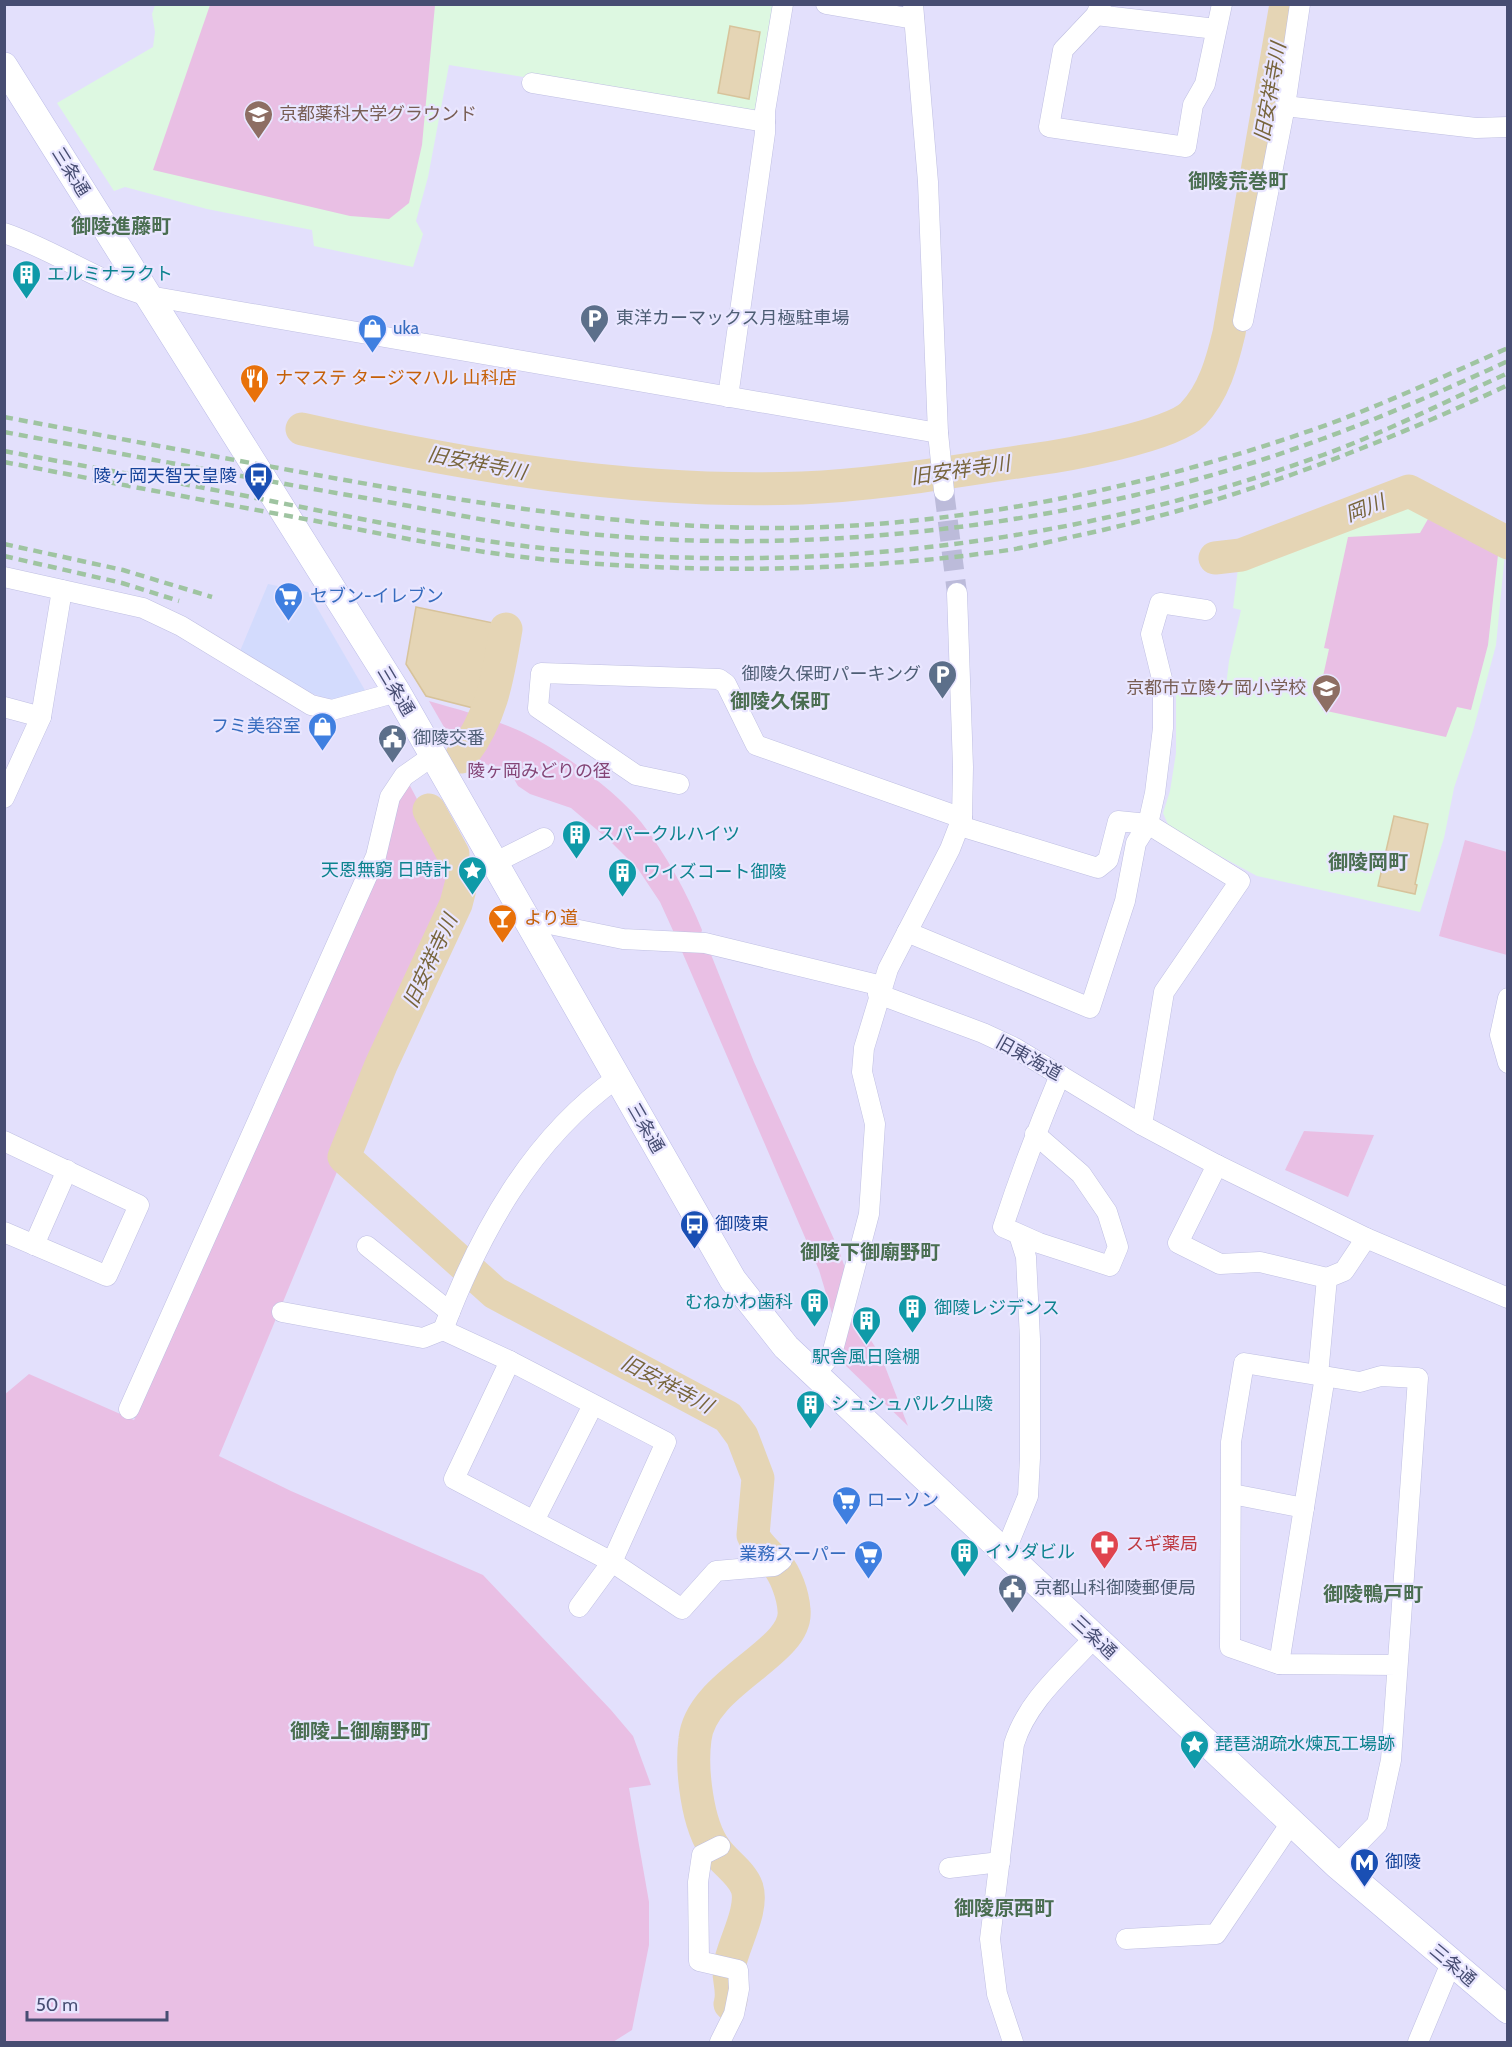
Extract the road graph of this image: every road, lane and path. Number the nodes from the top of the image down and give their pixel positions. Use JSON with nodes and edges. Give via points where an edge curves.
{"nodes":[{"id":1,"x":783,"y":4,"type":"edge"},
{"id":2,"x":826,"y":4,"type":"edge"},
{"id":3,"x":1222,"y":4,"type":"edge"},
{"id":4,"x":1300,"y":4,"type":"edge"},
{"id":5,"x":1099,"y":10,"type":"edge"},
{"id":6,"x":914,"y":12,"type":"edge"},
{"id":7,"x":1216,"y":29,"type":"junction"},
{"id":8,"x":4,"y":66,"type":"edge"},
{"id":9,"x":532,"y":83,"type":"dead end"},
{"id":10,"x":1285,"y":106,"type":"junction"},
{"id":11,"x":765,"y":122,"type":"junction"},
{"id":12,"x":1508,"y":127,"type":"edge"},
{"id":13,"x":4,"y":233,"type":"edge"},
{"id":14,"x":149,"y":296,"type":"junction"},
{"id":15,"x":1243,"y":321,"type":"dead end"},
{"id":16,"x":728,"y":397,"type":"junction"},
{"id":17,"x":938,"y":434,"type":"junction"},
{"id":18,"x":943,"y":479,"type":"tunnel mouth"},
{"id":19,"x":4,"y":577,"type":"edge"},
{"id":20,"x":62,"y":590,"type":"junction"},
{"id":21,"x":957,"y":593,"type":"tunnel mouth"},
{"id":22,"x":1206,"y":610,"type":"dead end"},
{"id":23,"x":397,"y":692,"type":"junction"},
{"id":24,"x":4,"y":707,"type":"edge"},
{"id":25,"x":41,"y":717,"type":"junction"},
{"id":26,"x":434,"y":755,"type":"junction"},
{"id":27,"x":679,"y":784,"type":"dead end"},
{"id":28,"x":4,"y":798,"type":"edge"},
{"id":29,"x":961,"y":822,"type":"junction"},
{"id":30,"x":1148,"y":824,"type":"junction"},
{"id":31,"x":544,"y":838,"type":"dead end"},
{"id":32,"x":494,"y":863,"type":"junction"},
{"id":33,"x":525,"y":919,"type":"junction"},
{"id":34,"x":907,"y":932,"type":"junction"},
{"id":35,"x":880,"y":990,"type":"junction"},
{"id":36,"x":1508,"y":998,"type":"edge"},
{"id":37,"x":1508,"y":1063,"type":"edge"},
{"id":38,"x":1060,"y":1075,"type":"junction"},
{"id":39,"x":617,"y":1078,"type":"junction"},
{"id":40,"x":1142,"y":1125,"type":"junction"},
{"id":41,"x":1035,"y":1134,"type":"junction"},
{"id":42,"x":4,"y":1141,"type":"edge"},
{"id":43,"x":1217,"y":1165,"type":"junction"},
{"id":44,"x":67,"y":1170,"type":"junction"},
{"id":45,"x":4,"y":1232,"type":"edge"},
{"id":46,"x":1019,"y":1235,"type":"junction"},
{"id":47,"x":1366,"y":1238,"type":"junction"},
{"id":48,"x":34,"y":1245,"type":"junction"},
{"id":49,"x":367,"y":1245,"type":"dead end"},
{"id":50,"x":1327,"y":1278,"type":"junction"},
{"id":51,"x":1508,"y":1298,"type":"edge"},
{"id":52,"x":282,"y":1312,"type":"dead end"},
{"id":53,"x":450,"y":1312,"type":"junction"},
{"id":54,"x":443,"y":1330,"type":"junction"},
{"id":55,"x":510,"y":1361,"type":"junction"},
{"id":56,"x":815,"y":1374,"type":"junction"},
{"id":57,"x":1321,"y":1376,"type":"junction"},
{"id":58,"x":593,"y":1405,"type":"junction"},
{"id":59,"x":129,"y":1409,"type":"dead end"},
{"id":60,"x":1232,"y":1494,"type":"junction"},
{"id":61,"x":1304,"y":1508,"type":"junction"},
{"id":62,"x":535,"y":1519,"type":"junction"},
{"id":63,"x":1005,"y":1552,"type":"junction"},
{"id":64,"x":612,"y":1562,"type":"junction"},
{"id":65,"x":781,"y":1568,"type":"dead end"},
{"id":66,"x":579,"y":1607,"type":"dead end"},
{"id":67,"x":1095,"y":1637,"type":"junction"},
{"id":68,"x":1279,"y":1664,"type":"junction"},
{"id":69,"x":1397,"y":1665,"type":"junction"},
{"id":70,"x":1291,"y":1823,"type":"junction"},
{"id":71,"x":716,"y":1848,"type":"dead end"},
{"id":72,"x":1000,"y":1862,"type":"junction"},
{"id":73,"x":1337,"y":1865,"type":"junction"},
{"id":74,"x":949,"y":1868,"type":"dead end"},
{"id":75,"x":1126,"y":1939,"type":"dead end"},
{"id":76,"x":1452,"y":1963,"type":"junction"},
{"id":77,"x":1508,"y":2010,"type":"edge"},
{"id":78,"x":720,"y":2043,"type":"edge"},
{"id":79,"x":1013,"y":2043,"type":"edge"},
{"id":80,"x":1418,"y":2043,"type":"edge"}],
"edges":[{"from":1,"to":11,"type":"street"},
{"from":2,"to":6,"type":"street"},
{"from":3,"to":7,"type":"street"},
{"from":4,"to":10,"type":"street"},
{"from":5,"to":7,"type":"street"},
{"from":5,"to":7,"type":"street","via":[[1063,50],[1049,128],[1186,147],[1193,105],[1205,84]]},
{"from":6,"to":17,"type":"street","via":[[928,182]]},
{"from":8,"to":14,"type":"main road","name":"三条通"},
{"from":9,"to":11,"type":"street"},
{"from":10,"to":12,"type":"street","via":[[1476,128]]},
{"from":10,"to":15,"type":"street"},
{"from":11,"to":16,"type":"street"},
{"from":13,"to":14,"type":"street","via":[[36,244],[119,288]]},
{"from":14,"to":16,"type":"street"},
{"from":14,"to":23,"type":"main road","name":"三条通"},
{"from":16,"to":17,"type":"street"},
{"from":17,"to":18,"type":"street"},
{"from":19,"to":20,"type":"street"},
{"from":20,"to":23,"type":"street","via":[[143,608],[181,626],[311,705],[332,710]]},
{"from":20,"to":25,"type":"street"},
{"from":21,"to":29,"type":"street"},
{"from":22,"to":30,"type":"street","via":[[1160,603],[1151,634],[1163,683],[1163,728]]},
{"from":23,"to":26,"type":"main road","name":"三条通"},
{"from":24,"to":25,"type":"street"},
{"from":25,"to":28,"type":"street"},
{"from":26,"to":32,"type":"main road","name":"三条通"},
{"from":26,"to":59,"type":"street","via":[[404,776],[390,796],[376,856]]},
{"from":27,"to":29,"type":"street","via":[[636,776],[538,708],[541,673],[719,679],[726,684],[756,745]]},
{"from":29,"to":30,"type":"street","via":[[1098,868],[1108,860],[1118,820]]},
{"from":29,"to":34,"type":"street"},
{"from":30,"to":34,"type":"street","via":[[1136,843],[1125,901],[1090,1008]]},
{"from":30,"to":40,"type":"street","via":[[1240,880],[1164,992]]},
{"from":31,"to":32,"type":"street"},
{"from":32,"to":33,"type":"main road","name":"三条通"},
{"from":33,"to":35,"type":"street","name":"旧東海道","via":[[623,939],[705,943]]},
{"from":33,"to":39,"type":"main road","name":"三条通"},
{"from":34,"to":35,"type":"street"},
{"from":35,"to":38,"type":"street","name":"旧東海道","via":[[983,1034]]},
{"from":35,"to":56,"type":"street","via":[[864,1048],[862,1072],[874,1124],[869,1214],[832,1354]]},
{"from":36,"to":37,"type":"street","via":[[1500,1035]]},
{"from":38,"to":40,"type":"street","name":"旧東海道"},
{"from":38,"to":41,"type":"street"},
{"from":39,"to":53,"type":"street","via":[[592,1095],[531,1162],[488,1228]]},
{"from":39,"to":56,"type":"main road","name":"三条通","via":[[733,1280],[786,1347]]},
{"from":40,"to":43,"type":"street","name":"旧東海道"},
{"from":41,"to":46,"type":"street","via":[[1003,1227]]},
{"from":41,"to":46,"type":"street","via":[[1081,1174],[1107,1212],[1118,1247],[1110,1266]]},
{"from":42,"to":44,"type":"street"},
{"from":43,"to":47,"type":"street","name":"旧東海道"},
{"from":43,"to":50,"type":"street","via":[[1178,1243],[1220,1264],[1260,1262]]},
{"from":44,"to":48,"type":"street"},
{"from":44,"to":48,"type":"street","via":[[139,1205],[107,1276]]},
{"from":45,"to":48,"type":"street"},
{"from":46,"to":63,"type":"street","via":[[1026,1257],[1030,1458],[1028,1496]]},
{"from":47,"to":50,"type":"street","via":[[1344,1271]]},
{"from":47,"to":51,"type":"street","name":"旧東海道"},
{"from":49,"to":53,"type":"street"},
{"from":50,"to":57,"type":"street"},
{"from":52,"to":54,"type":"street","via":[[423,1338]]},
{"from":53,"to":54,"type":"street"},
{"from":54,"to":55,"type":"street"},
{"from":55,"to":58,"type":"street"},
{"from":55,"to":62,"type":"street","via":[[454,1479]]},
{"from":56,"to":63,"type":"main road","name":"三条通"},
{"from":57,"to":60,"type":"street","via":[[1244,1363],[1231,1442]]},
{"from":57,"to":61,"type":"street"},
{"from":57,"to":69,"type":"street","via":[[1360,1382],[1381,1376],[1418,1378]]},
{"from":58,"to":62,"type":"street"},
{"from":58,"to":64,"type":"street","via":[[666,1442]]},
{"from":60,"to":61,"type":"street"},
{"from":60,"to":68,"type":"street","via":[[1230,1647]]},
{"from":61,"to":68,"type":"street"},
{"from":62,"to":64,"type":"street"},
{"from":63,"to":67,"type":"main road","name":"三条通"},
{"from":64,"to":65,"type":"street","via":[[682,1609],[716,1571]]},
{"from":64,"to":66,"type":"street"},
{"from":67,"to":70,"type":"main road","name":"三条通"},
{"from":67,"to":72,"type":"street","via":[[1032,1706],[1020,1725],[1014,1744]]},
{"from":68,"to":69,"type":"street"},
{"from":69,"to":73,"type":"street","via":[[1391,1760],[1381,1813],[1377,1824]]},
{"from":70,"to":73,"type":"main road","name":"三条通"},
{"from":70,"to":75,"type":"street","via":[[1216,1934]]},
{"from":71,"to":78,"type":"street","via":[[702,1855],[698,1882],[699,1960],[738,1970],[739,1989],[734,2014]]},
{"from":72,"to":74,"type":"street"},
{"from":72,"to":79,"type":"street","via":[[990,1940],[997,1994]]},
{"from":73,"to":76,"type":"main road","name":"三条通"},
{"from":76,"to":77,"type":"main road","name":"三条通"},
{"from":76,"to":80,"type":"street"}]}
